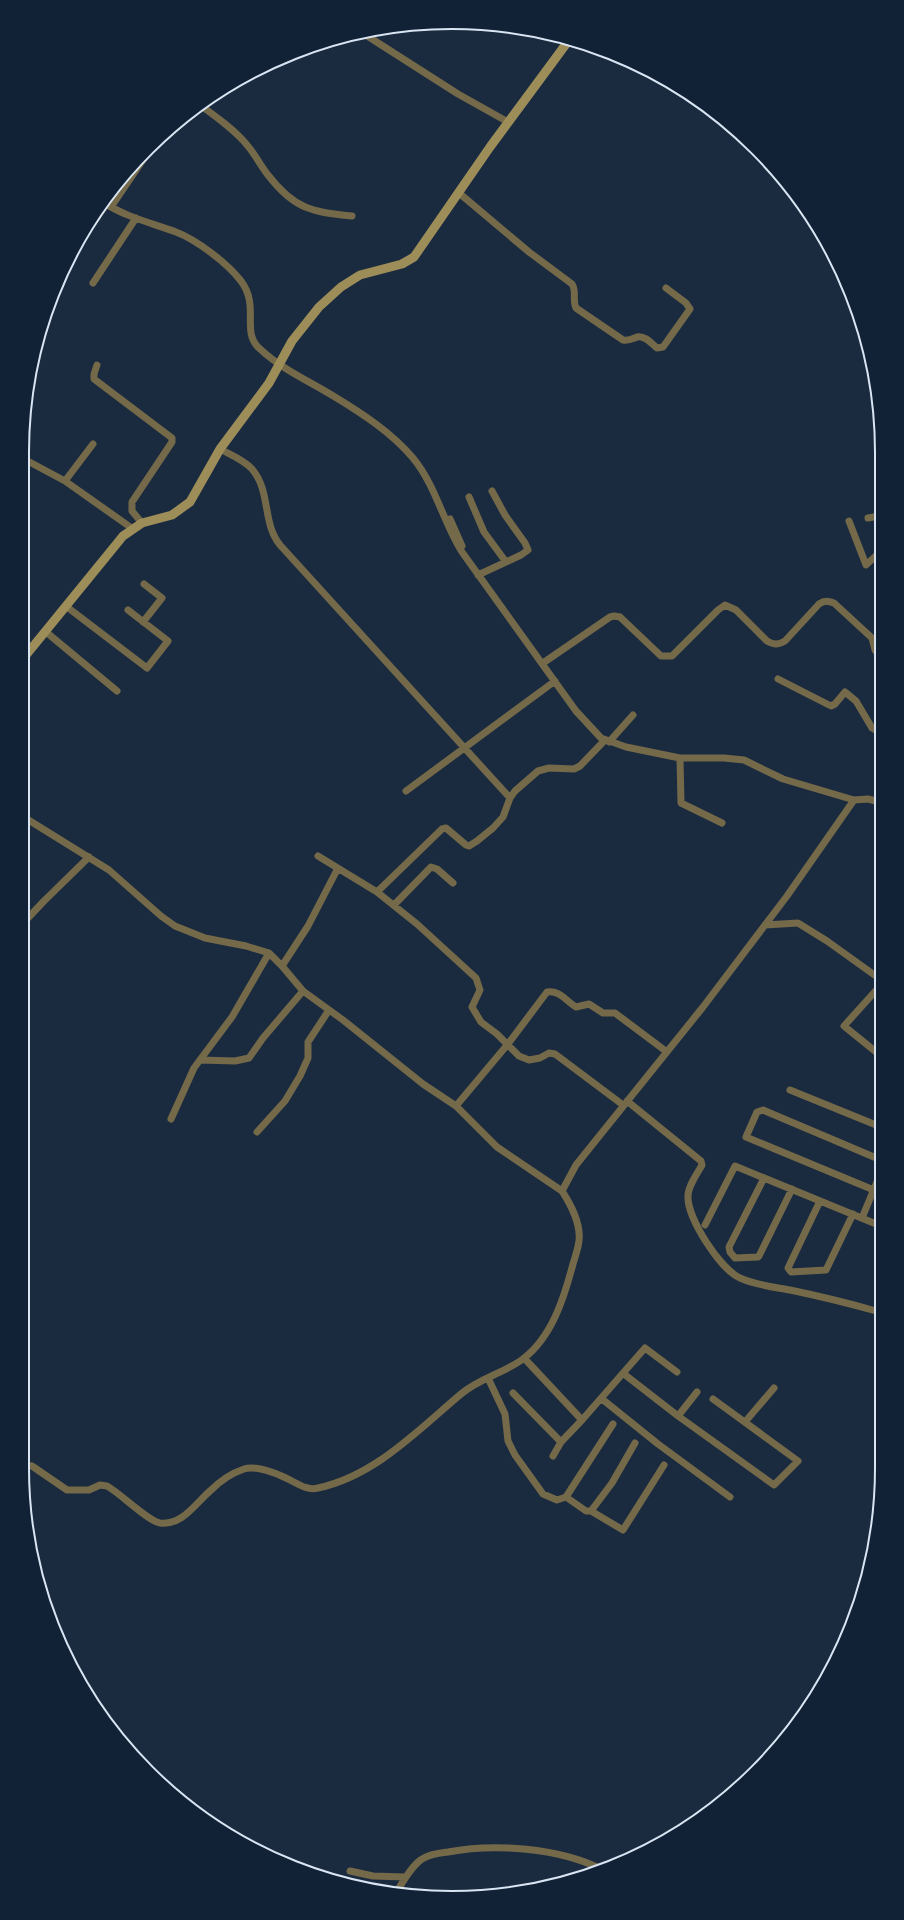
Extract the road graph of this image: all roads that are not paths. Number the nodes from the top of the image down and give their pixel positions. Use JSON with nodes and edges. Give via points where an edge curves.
{"nodes":[{"id":1,"x":369,"y":37,"type":"edge"},
{"id":2,"x":566,"y":44,"type":"edge"},
{"id":3,"x":205,"y":109,"type":"edge"},
{"id":4,"x":508,"y":122,"type":"junction"},
{"id":5,"x":459,"y":194,"type":"junction"},
{"id":6,"x":108,"y":205,"type":"edge"},
{"id":7,"x":352,"y":216,"type":"dead end"},
{"id":8,"x":136,"y":218,"type":"junction"},
{"id":9,"x":93,"y":283,"type":"dead end"},
{"id":10,"x":666,"y":288,"type":"dead end"},
{"id":11,"x":97,"y":365,"type":"dead end"},
{"id":12,"x":280,"y":365,"type":"junction"},
{"id":13,"x":93,"y":444,"type":"dead end"},
{"id":14,"x":220,"y":449,"type":"junction"},
{"id":15,"x":29,"y":462,"type":"edge"},
{"id":16,"x":65,"y":481,"type":"junction"},
{"id":17,"x":492,"y":491,"type":"dead end"},
{"id":18,"x":469,"y":497,"type":"dead end"},
{"id":19,"x":875,"y":517,"type":"edge"},
{"id":20,"x":868,"y":518,"type":"dead end"},
{"id":21,"x":450,"y":519,"type":"dead end"},
{"id":22,"x":849,"y":521,"type":"dead end"},
{"id":23,"x":142,"y":523,"type":"junction"},
{"id":24,"x":133,"y":529,"type":"junction"},
{"id":25,"x":875,"y":557,"type":"edge"},
{"id":26,"x":506,"y":562,"type":"junction"},
{"id":27,"x":479,"y":574,"type":"junction"},
{"id":28,"x":144,"y":584,"type":"dead end"},
{"id":29,"x":67,"y":607,"type":"junction"},
{"id":30,"x":128,"y":610,"type":"dead end"},
{"id":31,"x":143,"y":622,"type":"junction"},
{"id":32,"x":46,"y":632,"type":"junction"},
{"id":33,"x":875,"y":650,"type":"edge"},
{"id":34,"x":29,"y":652,"type":"edge"},
{"id":35,"x":543,"y":663,"type":"junction"},
{"id":36,"x":778,"y":679,"type":"dead end"},
{"id":37,"x":555,"y":681,"type":"junction"},
{"id":38,"x":116,"y":691,"type":"dead end"},
{"id":39,"x":633,"y":715,"type":"dead end"},
{"id":40,"x":875,"y":730,"type":"edge"},
{"id":41,"x":607,"y":741,"type":"junction"},
{"id":42,"x":464,"y":747,"type":"junction"},
{"id":43,"x":680,"y":758,"type":"junction"},
{"id":44,"x":406,"y":791,"type":"dead end"},
{"id":45,"x":510,"y":798,"type":"junction"},
{"id":46,"x":854,"y":800,"type":"junction"},
{"id":47,"x":875,"y":801,"type":"edge"},
{"id":48,"x":29,"y":821,"type":"edge"},
{"id":49,"x":722,"y":823,"type":"dead end"},
{"id":50,"x":318,"y":856,"type":"dead end"},
{"id":51,"x":89,"y":857,"type":"junction"},
{"id":52,"x":338,"y":868,"type":"junction"},
{"id":53,"x":453,"y":883,"type":"dead end"},
{"id":54,"x":377,"y":892,"type":"junction"},
{"id":55,"x":394,"y":905,"type":"junction"},
{"id":56,"x":29,"y":917,"type":"edge"},
{"id":57,"x":765,"y":925,"type":"junction"},
{"id":58,"x":269,"y":953,"type":"junction"},
{"id":59,"x":282,"y":966,"type":"junction"},
{"id":60,"x":875,"y":975,"type":"edge"},
{"id":61,"x":303,"y":990,"type":"junction"},
{"id":62,"x":875,"y":991,"type":"edge"},
{"id":63,"x":329,"y":1010,"type":"junction"},
{"id":64,"x":508,"y":1044,"type":"junction"},
{"id":65,"x":875,"y":1051,"type":"edge"},
{"id":66,"x":667,"y":1052,"type":"junction"},
{"id":67,"x":200,"y":1060,"type":"junction"},
{"id":68,"x":790,"y":1090,"type":"dead end"},
{"id":69,"x":625,"y":1103,"type":"junction"},
{"id":70,"x":456,"y":1106,"type":"junction"},
{"id":71,"x":171,"y":1119,"type":"dead end"},
{"id":72,"x":875,"y":1125,"type":"edge"},
{"id":73,"x":257,"y":1132,"type":"dead end"},
{"id":74,"x":875,"y":1157,"type":"edge"},
{"id":75,"x":764,"y":1178,"type":"junction"},
{"id":76,"x":875,"y":1186,"type":"edge"},
{"id":77,"x":792,"y":1189,"type":"junction"},
{"id":78,"x":562,"y":1190,"type":"junction"},
{"id":79,"x":873,"y":1190,"type":"junction"},
{"id":80,"x":820,"y":1201,"type":"junction"},
{"id":81,"x":853,"y":1214,"type":"junction"},
{"id":82,"x":862,"y":1218,"type":"junction"},
{"id":83,"x":875,"y":1223,"type":"edge"},
{"id":84,"x":706,"y":1225,"type":"dead end"},
{"id":85,"x":875,"y":1311,"type":"edge"},
{"id":86,"x":524,"y":1358,"type":"junction"},
{"id":87,"x":677,"y":1372,"type":"dead end"},
{"id":88,"x":624,"y":1374,"type":"junction"},
{"id":89,"x":488,"y":1378,"type":"junction"},
{"id":90,"x":774,"y":1388,"type":"dead end"},
{"id":91,"x":698,"y":1392,"type":"dead end"},
{"id":92,"x":513,"y":1393,"type":"dead end"},
{"id":93,"x":602,"y":1399,"type":"junction"},
{"id":94,"x":713,"y":1399,"type":"dead end"},
{"id":95,"x":678,"y":1416,"type":"junction"},
{"id":96,"x":582,"y":1420,"type":"junction"},
{"id":97,"x":745,"y":1422,"type":"junction"},
{"id":98,"x":613,"y":1424,"type":"dead end"},
{"id":99,"x":561,"y":1442,"type":"junction"},
{"id":100,"x":635,"y":1443,"type":"dead end"},
{"id":101,"x":553,"y":1456,"type":"dead end"},
{"id":102,"x":29,"y":1466,"type":"edge"},
{"id":103,"x":664,"y":1466,"type":"dead end"},
{"id":104,"x":566,"y":1497,"type":"junction"},
{"id":105,"x":730,"y":1497,"type":"dead end"},
{"id":106,"x":591,"y":1511,"type":"junction"},
{"id":107,"x":595,"y":1866,"type":"edge"},
{"id":108,"x":350,"y":1871,"type":"dead end"},
{"id":109,"x":405,"y":1877,"type":"junction"},
{"id":110,"x":399,"y":1887,"type":"edge"}],
"edges":[{"from":1,"to":4,"type":"street","via":[[458,94]]},
{"from":2,"to":4,"type":"street"},
{"from":3,"to":7,"type":"street","via":[[240,137],[268,175],[293,201],[313,211]]},
{"from":4,"to":5,"type":"street"},
{"from":5,"to":10,"type":"street","via":[[572,284],[576,308],[623,340],[639,337],[657,348],[663,348],[690,309],[686,302]]},
{"from":5,"to":12,"type":"street","via":[[414,257],[402,264],[367,272],[341,287],[309,318],[292,341]]},
{"from":6,"to":8,"type":"street"},
{"from":8,"to":9,"type":"street"},
{"from":8,"to":12,"type":"street","via":[[190,239],[241,281],[250,300],[251,340]]},
{"from":11,"to":23,"type":"street","via":[[94,379],[171,436],[172,440],[152,474],[132,502],[132,511]]},
{"from":12,"to":14,"type":"street"},
{"from":12,"to":27,"type":"street","via":[[372,422],[404,448],[430,483],[454,539]]},
{"from":13,"to":16,"type":"street"},
{"from":14,"to":23,"type":"street","via":[[186,506],[172,515]]},
{"from":14,"to":42,"type":"street","via":[[244,462],[255,472],[264,494],[271,530],[280,545]]},
{"from":15,"to":16,"type":"street"},
{"from":16,"to":24,"type":"street"},
{"from":17,"to":26,"type":"street","via":[[528,549],[528,552]]},
{"from":18,"to":26,"type":"street","via":[[484,532]]},
{"from":19,"to":20,"type":"street"},
{"from":21,"to":27,"type":"street"},
{"from":22,"to":25,"type":"street","via":[[866,565]]},
{"from":23,"to":24,"type":"street"},
{"from":24,"to":29,"type":"street","via":[[120,540]]},
{"from":26,"to":27,"type":"street"},
{"from":27,"to":35,"type":"street"},
{"from":28,"to":31,"type":"street","via":[[162,598]]},
{"from":29,"to":31,"type":"street","via":[[147,668],[168,641]]},
{"from":29,"to":32,"type":"street"},
{"from":30,"to":31,"type":"street"},
{"from":32,"to":34,"type":"street"},
{"from":32,"to":38,"type":"street"},
{"from":33,"to":35,"type":"street","via":[[872,638],[834,603],[823,601],[785,641],[779,644],[767,641],[736,610],[724,605],[672,656],[662,656],[620,617],[614,616]]},
{"from":35,"to":37,"type":"street"},
{"from":36,"to":40,"type":"street","via":[[830,706],[845,692],[856,701]]},
{"from":37,"to":41,"type":"street","via":[[594,732]]},
{"from":37,"to":42,"type":"street"},
{"from":39,"to":41,"type":"street"},
{"from":41,"to":43,"type":"street"},
{"from":41,"to":45,"type":"street","via":[[574,769],[549,768],[538,771]]},
{"from":42,"to":44,"type":"street"},
{"from":42,"to":45,"type":"street"},
{"from":43,"to":46,"type":"street","via":[[744,760],[783,779]]},
{"from":43,"to":49,"type":"street","via":[[681,804]]},
{"from":45,"to":54,"type":"street","via":[[503,817],[477,841],[466,845],[446,828],[442,829]]},
{"from":46,"to":47,"type":"street"},
{"from":46,"to":57,"type":"street"},
{"from":48,"to":51,"type":"street"},
{"from":50,"to":52,"type":"street"},
{"from":51,"to":56,"type":"street"},
{"from":51,"to":58,"type":"street","via":[[109,870],[160,916],[175,926],[205,938]]},
{"from":52,"to":54,"type":"street"},
{"from":52,"to":59,"type":"street","via":[[308,926]]},
{"from":53,"to":55,"type":"street","via":[[431,867]]},
{"from":54,"to":55,"type":"street"},
{"from":55,"to":64,"type":"street","via":[[476,978],[480,990],[472,1007],[481,1022]]},
{"from":57,"to":60,"type":"street","via":[[798,923]]},
{"from":57,"to":66,"type":"street"},
{"from":58,"to":59,"type":"street"},
{"from":58,"to":67,"type":"street","via":[[232,1017]]},
{"from":59,"to":61,"type":"street"},
{"from":61,"to":63,"type":"street"},
{"from":61,"to":67,"type":"street","via":[[249,1058],[235,1061]]},
{"from":62,"to":65,"type":"street","via":[[844,1027]]},
{"from":63,"to":70,"type":"street"},
{"from":63,"to":73,"type":"street","via":[[308,1042],[307,1060],[300,1076],[285,1101]]},
{"from":64,"to":66,"type":"street","via":[[547,992],[551,992],[560,994],[576,1007],[589,1004],[603,1013],[615,1013]]},
{"from":64,"to":69,"type":"street","via":[[519,1056],[529,1060],[549,1053],[555,1054]]},
{"from":64,"to":70,"type":"street"},
{"from":66,"to":69,"type":"street"},
{"from":67,"to":71,"type":"street"},
{"from":68,"to":72,"type":"street"},
{"from":69,"to":78,"type":"street","via":[[576,1166]]},
{"from":69,"to":85,"type":"street","via":[[701,1162],[702,1165],[688,1191],[688,1205],[702,1236],[734,1276],[753,1283]]},
{"from":70,"to":78,"type":"street","via":[[497,1147]]},
{"from":74,"to":79,"type":"street","via":[[763,1110],[757,1112],[746,1137]]},
{"from":75,"to":77,"type":"street"},
{"from":75,"to":77,"type":"street","via":[[729,1247],[735,1258],[759,1256]]},
{"from":75,"to":84,"type":"street","via":[[735,1166]]},
{"from":76,"to":79,"type":"street"},
{"from":77,"to":80,"type":"street"},
{"from":78,"to":86,"type":"street","via":[[574,1212],[580,1240],[569,1280],[549,1330]]},
{"from":79,"to":82,"type":"street"},
{"from":80,"to":81,"type":"street"},
{"from":80,"to":81,"type":"street","via":[[788,1268],[791,1272],[826,1270]]},
{"from":81,"to":82,"type":"street"},
{"from":82,"to":83,"type":"street"},
{"from":86,"to":89,"type":"street","via":[[505,1371]]},
{"from":86,"to":96,"type":"street"},
{"from":87,"to":88,"type":"street","via":[[645,1348]]},
{"from":88,"to":93,"type":"street"},
{"from":88,"to":95,"type":"street"},
{"from":89,"to":102,"type":"street","via":[[469,1387],[372,1467],[328,1486],[312,1489],[285,1477],[256,1468],[247,1468],[220,1483],[184,1516],[172,1522],[157,1522],[107,1486],[100,1485],[88,1490],[67,1490]]},
{"from":89,"to":104,"type":"street","via":[[506,1417],[508,1441],[515,1455],[543,1494],[556,1500]]},
{"from":90,"to":97,"type":"street"},
{"from":91,"to":95,"type":"street"},
{"from":92,"to":99,"type":"street"},
{"from":93,"to":96,"type":"street"},
{"from":93,"to":105,"type":"street"},
{"from":94,"to":97,"type":"street"},
{"from":95,"to":97,"type":"street","via":[[774,1484],[798,1461]]},
{"from":96,"to":99,"type":"street"},
{"from":98,"to":104,"type":"street"},
{"from":99,"to":101,"type":"street"},
{"from":100,"to":106,"type":"street","via":[[612,1483]]},
{"from":103,"to":106,"type":"street","via":[[623,1530]]},
{"from":104,"to":106,"type":"street","via":[[586,1511]]},
{"from":107,"to":109,"type":"street","via":[[579,1859],[492,1847],[465,1849],[424,1858]]},
{"from":108,"to":109,"type":"street","via":[[374,1876]]},
{"from":109,"to":110,"type":"street"}]}
